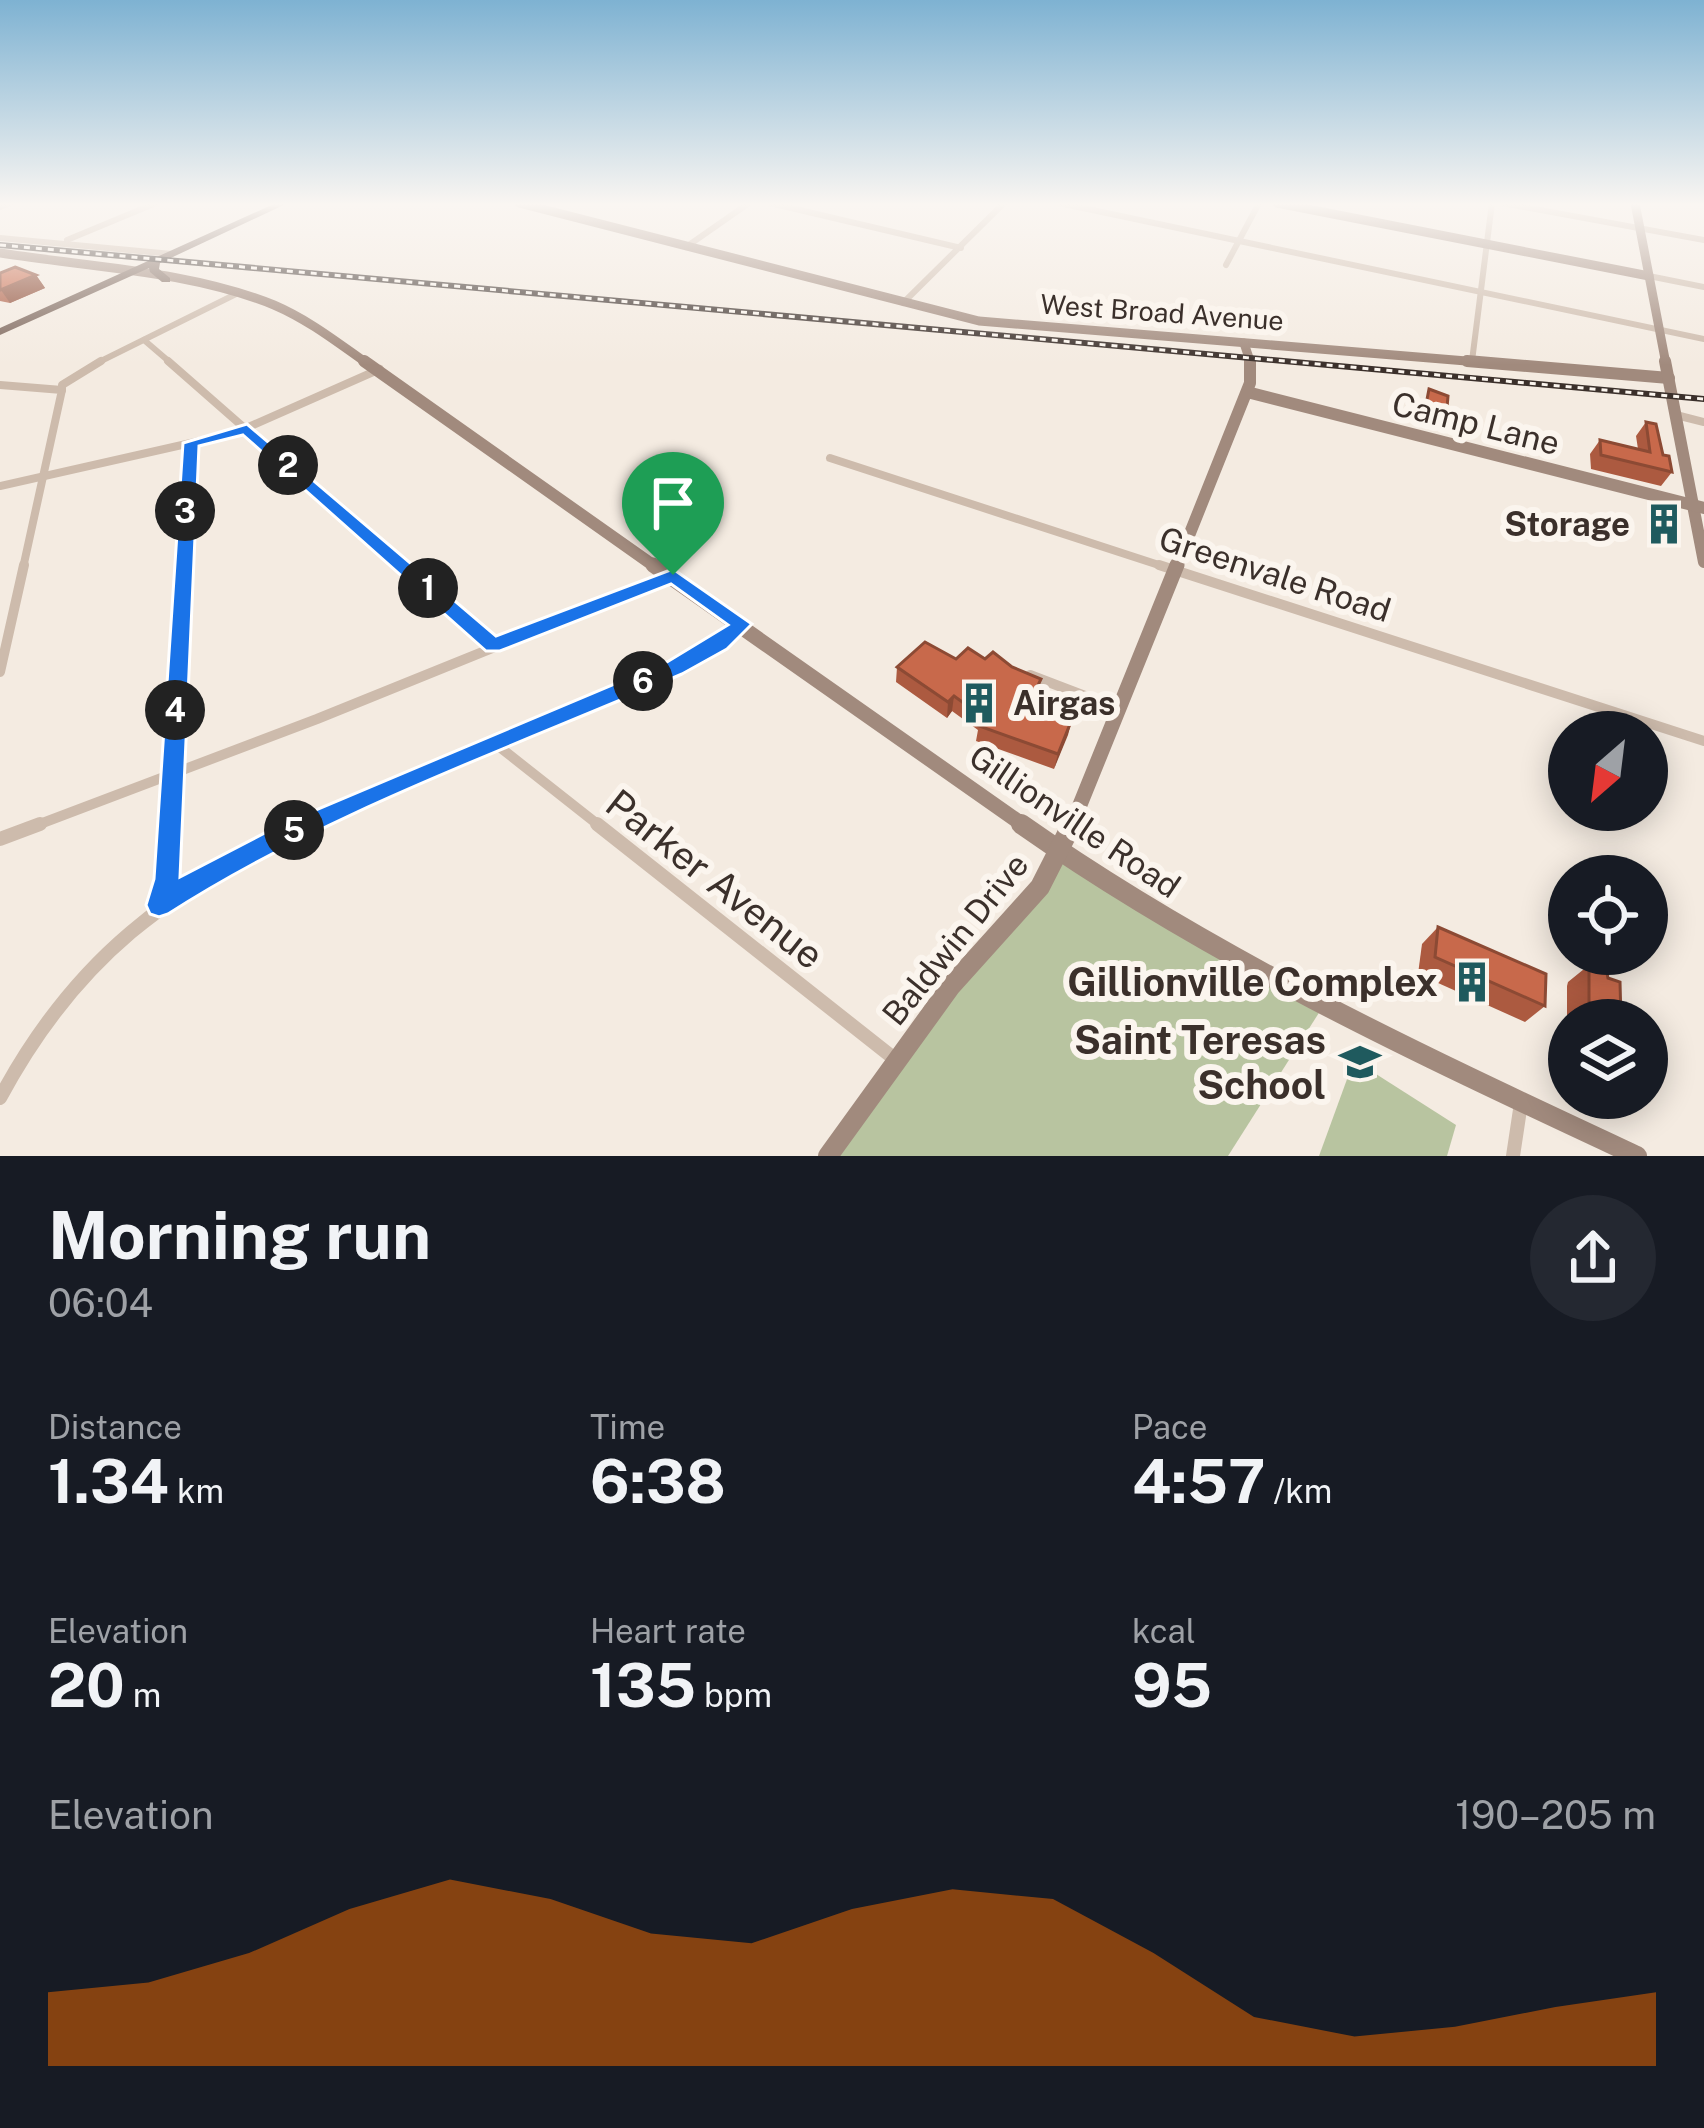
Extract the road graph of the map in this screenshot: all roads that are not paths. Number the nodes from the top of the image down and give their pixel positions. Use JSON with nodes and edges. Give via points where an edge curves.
{"nodes":[{"id":1,"x":25,"y":257,"type":"edge"},
{"id":2,"x":166,"y":257,"type":"edge"},
{"id":3,"x":725,"y":257,"type":"edge"},
{"id":4,"x":952,"y":257,"type":"edge"},
{"id":5,"x":1230,"y":257,"type":"edge"},
{"id":6,"x":1312,"y":257,"type":"edge"},
{"id":7,"x":1485,"y":257,"type":"edge"},
{"id":8,"x":1553,"y":257,"type":"edge"},
{"id":9,"x":1645,"y":257,"type":"edge"},
{"id":10,"x":155,"y":262,"type":"junction"},
{"id":11,"x":1226,"y":265,"type":"dead end"},
{"id":12,"x":124,"y":276,"type":"junction"},
{"id":13,"x":1649,"y":276,"type":"junction"},
{"id":14,"x":166,"y":280,"type":"junction"},
{"id":15,"x":1704,"y":286,"type":"edge"},
{"id":16,"x":1481,"y":291,"type":"junction"},
{"id":17,"x":238,"y":293,"type":"junction"},
{"id":18,"x":903,"y":303,"type":"junction"},
{"id":19,"x":1659,"y":328,"type":"junction"},
{"id":20,"x":0,"y":332,"type":"edge"},
{"id":21,"x":1704,"y":339,"type":"edge"},
{"id":22,"x":145,"y":340,"type":"junction"},
{"id":23,"x":1244,"y":343,"type":"junction"},
{"id":24,"x":1472,"y":361,"type":"junction"},
{"id":25,"x":380,"y":369,"type":"junction"},
{"id":26,"x":1670,"y":384,"type":"junction"},
{"id":27,"x":0,"y":385,"type":"edge"},
{"id":28,"x":62,"y":390,"type":"junction"},
{"id":29,"x":1247,"y":392,"type":"junction"},
{"id":30,"x":1676,"y":415,"type":"junction"},
{"id":31,"x":1704,"y":422,"type":"edge"},
{"id":32,"x":247,"y":429,"type":"junction"},
{"id":33,"x":191,"y":443,"type":"junction"},
{"id":34,"x":830,"y":458,"type":"dead end"},
{"id":35,"x":45,"y":476,"type":"junction"},
{"id":36,"x":0,"y":487,"type":"edge"},
{"id":37,"x":1698,"y":507,"type":"edge"},
{"id":38,"x":1704,"y":562,"type":"edge"},
{"id":39,"x":1174,"y":570,"type":"junction"},
{"id":40,"x":673,"y":575,"type":"junction"},
{"id":41,"x":742,"y":624,"type":"junction"},
{"id":42,"x":493,"y":645,"type":"junction"},
{"id":43,"x":1020,"y":671,"type":"edge"},
{"id":44,"x":0,"y":672,"type":"edge"},
{"id":45,"x":1119,"y":709,"type":"junction"},
{"id":46,"x":1704,"y":742,"type":"edge"},
{"id":47,"x":496,"y":745,"type":"junction"},
{"id":48,"x":171,"y":774,"type":"junction"},
{"id":49,"x":0,"y":839,"type":"edge"},
{"id":50,"x":1061,"y":852,"type":"junction"},
{"id":51,"x":159,"y":905,"type":"junction"},
{"id":52,"x":896,"y":1060,"type":"junction"},
{"id":53,"x":0,"y":1098,"type":"edge"},
{"id":54,"x":1521,"y":1103,"type":"junction"},
{"id":55,"x":827,"y":1156,"type":"edge"},
{"id":56,"x":1513,"y":1156,"type":"edge"},
{"id":57,"x":1637,"y":1156,"type":"edge"}],
"edges":[{"from":1,"to":12,"type":"street","name":"Gillionville Road"},
{"from":2,"to":10,"type":"main road"},
{"from":3,"to":18,"type":"street","name":"West Broad Avenue"},
{"from":4,"to":18,"type":"street"},
{"from":5,"to":11,"type":"street"},
{"from":6,"to":16,"type":"street"},
{"from":7,"to":16,"type":"street"},
{"from":8,"to":13,"type":"street"},
{"from":9,"to":13,"type":"street"},
{"from":10,"to":12,"type":"main road"},
{"from":10,"to":14,"type":"main road"},
{"from":12,"to":14,"type":"street","name":"Gillionville Road"},
{"from":12,"to":20,"type":"main road"},
{"from":13,"to":15,"type":"street"},
{"from":13,"to":19,"type":"street"},
{"from":14,"to":17,"type":"street","name":"Gillionville Road"},
{"from":16,"to":19,"type":"street"},
{"from":16,"to":24,"type":"street"},
{"from":17,"to":22,"type":"street"},
{"from":17,"to":25,"type":"street","name":"Gillionville Road","via":[[296,315]]},
{"from":18,"to":23,"type":"street","name":"West Broad Avenue","via":[[1021,327]]},
{"from":19,"to":21,"type":"street"},
{"from":19,"to":26,"type":"street"},
{"from":22,"to":28,"type":"street"},
{"from":22,"to":32,"type":"street"},
{"from":23,"to":24,"type":"street","name":"West Broad Avenue"},
{"from":23,"to":29,"type":"street","name":"Baldwin Drive","via":[[1252,368]]},
{"from":24,"to":26,"type":"street","name":"West Broad Avenue"},
{"from":25,"to":32,"type":"street"},
{"from":25,"to":40,"type":"street","name":"Gillionville Road"},
{"from":26,"to":30,"type":"street"},
{"from":27,"to":28,"type":"street"},
{"from":28,"to":35,"type":"street"},
{"from":29,"to":37,"type":"street","name":"Camp Lane"},
{"from":29,"to":39,"type":"street","name":"Baldwin Drive"},
{"from":30,"to":31,"type":"street"},
{"from":30,"to":37,"type":"street"},
{"from":32,"to":33,"type":"street"},
{"from":32,"to":42,"type":"street"},
{"from":33,"to":35,"type":"street"},
{"from":33,"to":48,"type":"street"},
{"from":34,"to":39,"type":"street","name":"Greenvale Road"},
{"from":35,"to":36,"type":"street"},
{"from":35,"to":44,"type":"street"},
{"from":37,"to":38,"type":"street"},
{"from":39,"to":45,"type":"street","name":"Baldwin Drive"},
{"from":39,"to":46,"type":"street","name":"Greenvale Road"},
{"from":40,"to":41,"type":"street","name":"Gillionville Road"},
{"from":40,"to":42,"type":"street"},
{"from":41,"to":47,"type":"street","via":[[703,654]]},
{"from":41,"to":50,"type":"street","name":"Gillionville Road"},
{"from":42,"to":48,"type":"street"},
{"from":43,"to":45,"type":"street"},
{"from":45,"to":50,"type":"street","name":"Baldwin Drive"},
{"from":47,"to":51,"type":"street","via":[[288,833]]},
{"from":47,"to":52,"type":"street","name":"Parker Avenue"},
{"from":48,"to":49,"type":"street"},
{"from":48,"to":51,"type":"street"},
{"from":50,"to":52,"type":"street","name":"Baldwin Drive"},
{"from":50,"to":54,"type":"street","name":"Gillionville Road","via":[[1258,972]]},
{"from":51,"to":53,"type":"street","via":[[44,1020]]},
{"from":52,"to":55,"type":"street","name":"Baldwin Drive"},
{"from":54,"to":56,"type":"street"},
{"from":54,"to":57,"type":"street","name":"Gillionville Road"}]}
